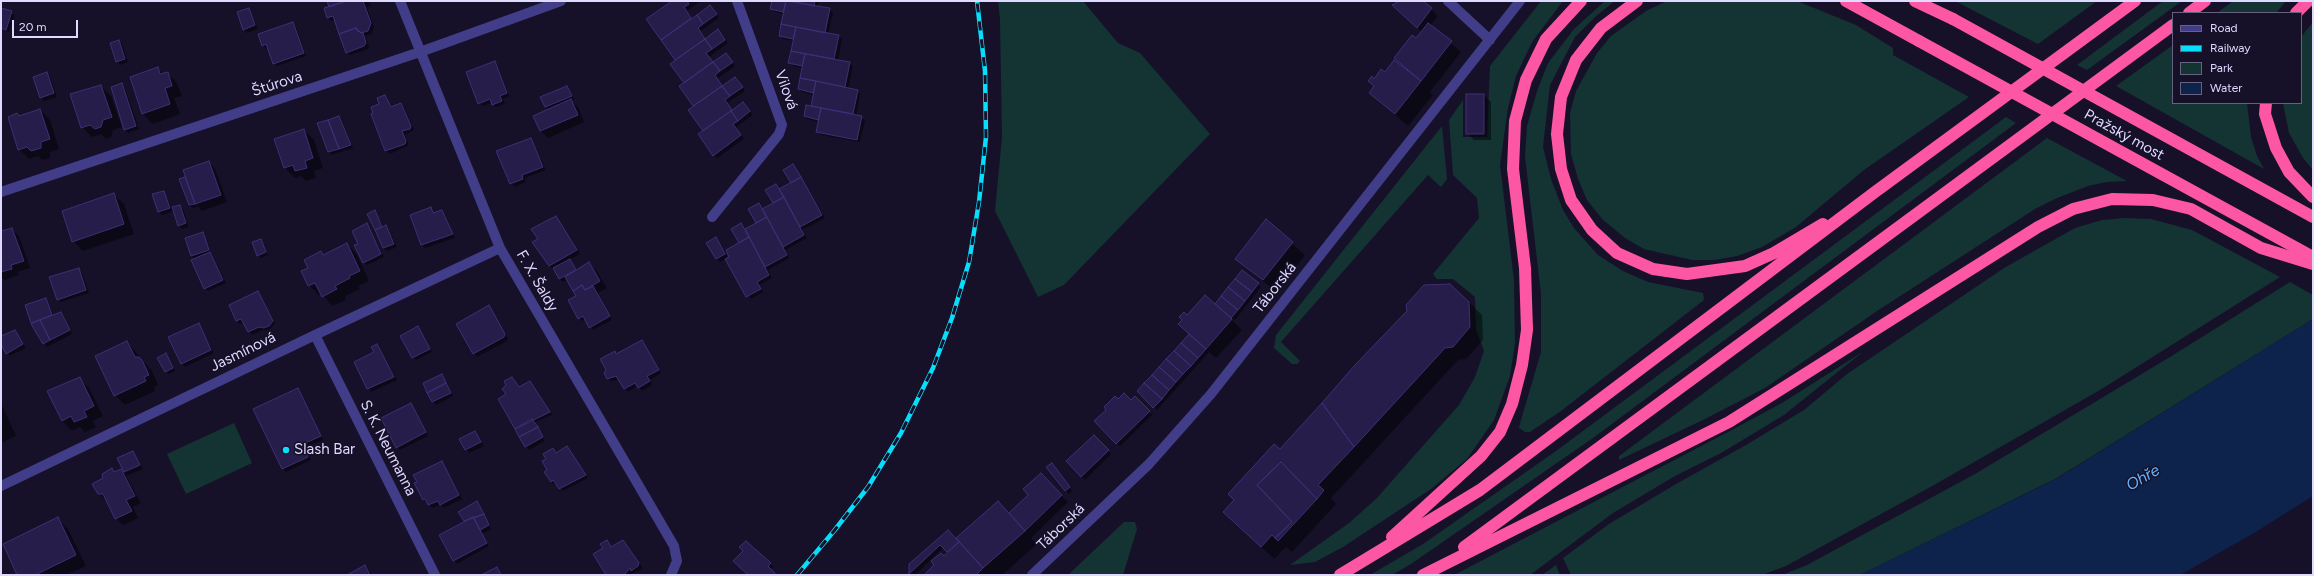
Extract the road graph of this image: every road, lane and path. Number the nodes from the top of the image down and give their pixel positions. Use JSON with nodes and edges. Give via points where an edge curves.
{"nodes":[{"id":1,"x":400,"y":1,"type":"edge"},
{"id":2,"x":561,"y":1,"type":"edge"},
{"id":3,"x":737,"y":1,"type":"edge"},
{"id":4,"x":1448,"y":1,"type":"edge"},
{"id":5,"x":1520,"y":1,"type":"edge"},
{"id":6,"x":1581,"y":1,"type":"edge"},
{"id":7,"x":1637,"y":1,"type":"edge"},
{"id":8,"x":1846,"y":1,"type":"edge"},
{"id":9,"x":1915,"y":1,"type":"edge"},
{"id":10,"x":1920,"y":1,"type":"edge"},
{"id":11,"x":2135,"y":1,"type":"edge"},
{"id":12,"x":2205,"y":1,"type":"edge"},
{"id":13,"x":2308,"y":1,"type":"edge"},
{"id":14,"x":2190,"y":12,"type":"edge"},
{"id":15,"x":2297,"y":12,"type":"edge"},
{"id":16,"x":1952,"y":19,"type":"junction"},
{"id":17,"x":2172,"y":26,"type":"edge"},
{"id":18,"x":1490,"y":40,"type":"junction"},
{"id":19,"x":420,"y":52,"type":"junction"},
{"id":20,"x":2266,"y":104,"type":"edge"},
{"id":21,"x":1,"y":192,"type":"edge"},
{"id":22,"x":1875,"y":192,"type":"junction"},
{"id":23,"x":2313,"y":196,"type":"edge"},
{"id":24,"x":712,"y":217,"type":"dead end"},
{"id":25,"x":2313,"y":217,"type":"edge"},
{"id":26,"x":500,"y":248,"type":"junction"},
{"id":27,"x":2313,"y":257,"type":"edge"},
{"id":28,"x":2313,"y":264,"type":"edge"},
{"id":29,"x":315,"y":335,"type":"junction"},
{"id":30,"x":1,"y":486,"type":"edge"},
{"id":31,"x":1368,"y":558,"type":"junction"},
{"id":32,"x":1435,"y":568,"type":"junction"},
{"id":33,"x":435,"y":575,"type":"edge"},
{"id":34,"x":672,"y":575,"type":"edge"},
{"id":35,"x":1032,"y":575,"type":"edge"},
{"id":36,"x":1340,"y":575,"type":"edge"},
{"id":37,"x":1423,"y":575,"type":"edge"}],
"edges":[{"from":1,"to":19,"type":"street","name":"F. X. Šaldy"},
{"from":2,"to":19,"type":"street","name":"Štúrova"},
{"from":3,"to":24,"type":"street","name":"Vilová","via":[[782,125],[779,134]]},
{"from":4,"to":18,"type":"street"},
{"from":5,"to":18,"type":"street","name":"Táborská"},
{"from":6,"to":31,"type":"highway","via":[[1546,39],[1526,80],[1515,121],[1513,169],[1525,268],[1527,330],[1522,365],[1512,404],[1500,432],[1481,456]]},
{"from":7,"to":22,"type":"highway","via":[[1601,28],[1576,60],[1561,97],[1557,134],[1561,169],[1571,200],[1592,230],[1617,253],[1653,269],[1687,274],[1745,266],[1774,252]]},
{"from":8,"to":27,"type":"highway","name":"Pražský most","bridge":true},
{"from":9,"to":16,"type":"highway"},
{"from":10,"to":16,"type":"highway"},
{"from":11,"to":22,"type":"highway"},
{"from":12,"to":14,"type":"highway"},
{"from":13,"to":15,"type":"highway"},
{"from":16,"to":25,"type":"highway","name":"Pražský most","bridge":true},
{"from":17,"to":32,"type":"highway"},
{"from":18,"to":35,"type":"street","name":"Táborská","via":[[1211,394],[1149,464]]},
{"from":19,"to":21,"type":"street","name":"Štúrova"},
{"from":19,"to":26,"type":"street","name":"F. X. Šaldy"},
{"from":20,"to":23,"type":"highway","via":[[2265,114],[2276,148],[2289,172]]},
{"from":22,"to":31,"type":"highway","via":[[1480,490]]},
{"from":26,"to":29,"type":"street","name":"Jasmínová"},
{"from":26,"to":34,"type":"street","name":"F. X. Šaldy","via":[[674,546],[677,561]]},
{"from":28,"to":32,"type":"highway","via":[[2261,248],[2191,210],[2153,200],[2112,199],[2073,209],[2038,227],[1729,422]]},
{"from":29,"to":30,"type":"street","name":"Jasmínová"},
{"from":29,"to":33,"type":"street","name":"S. K. Neumanna"},
{"from":31,"to":36,"type":"highway"},
{"from":32,"to":37,"type":"highway"}]}
